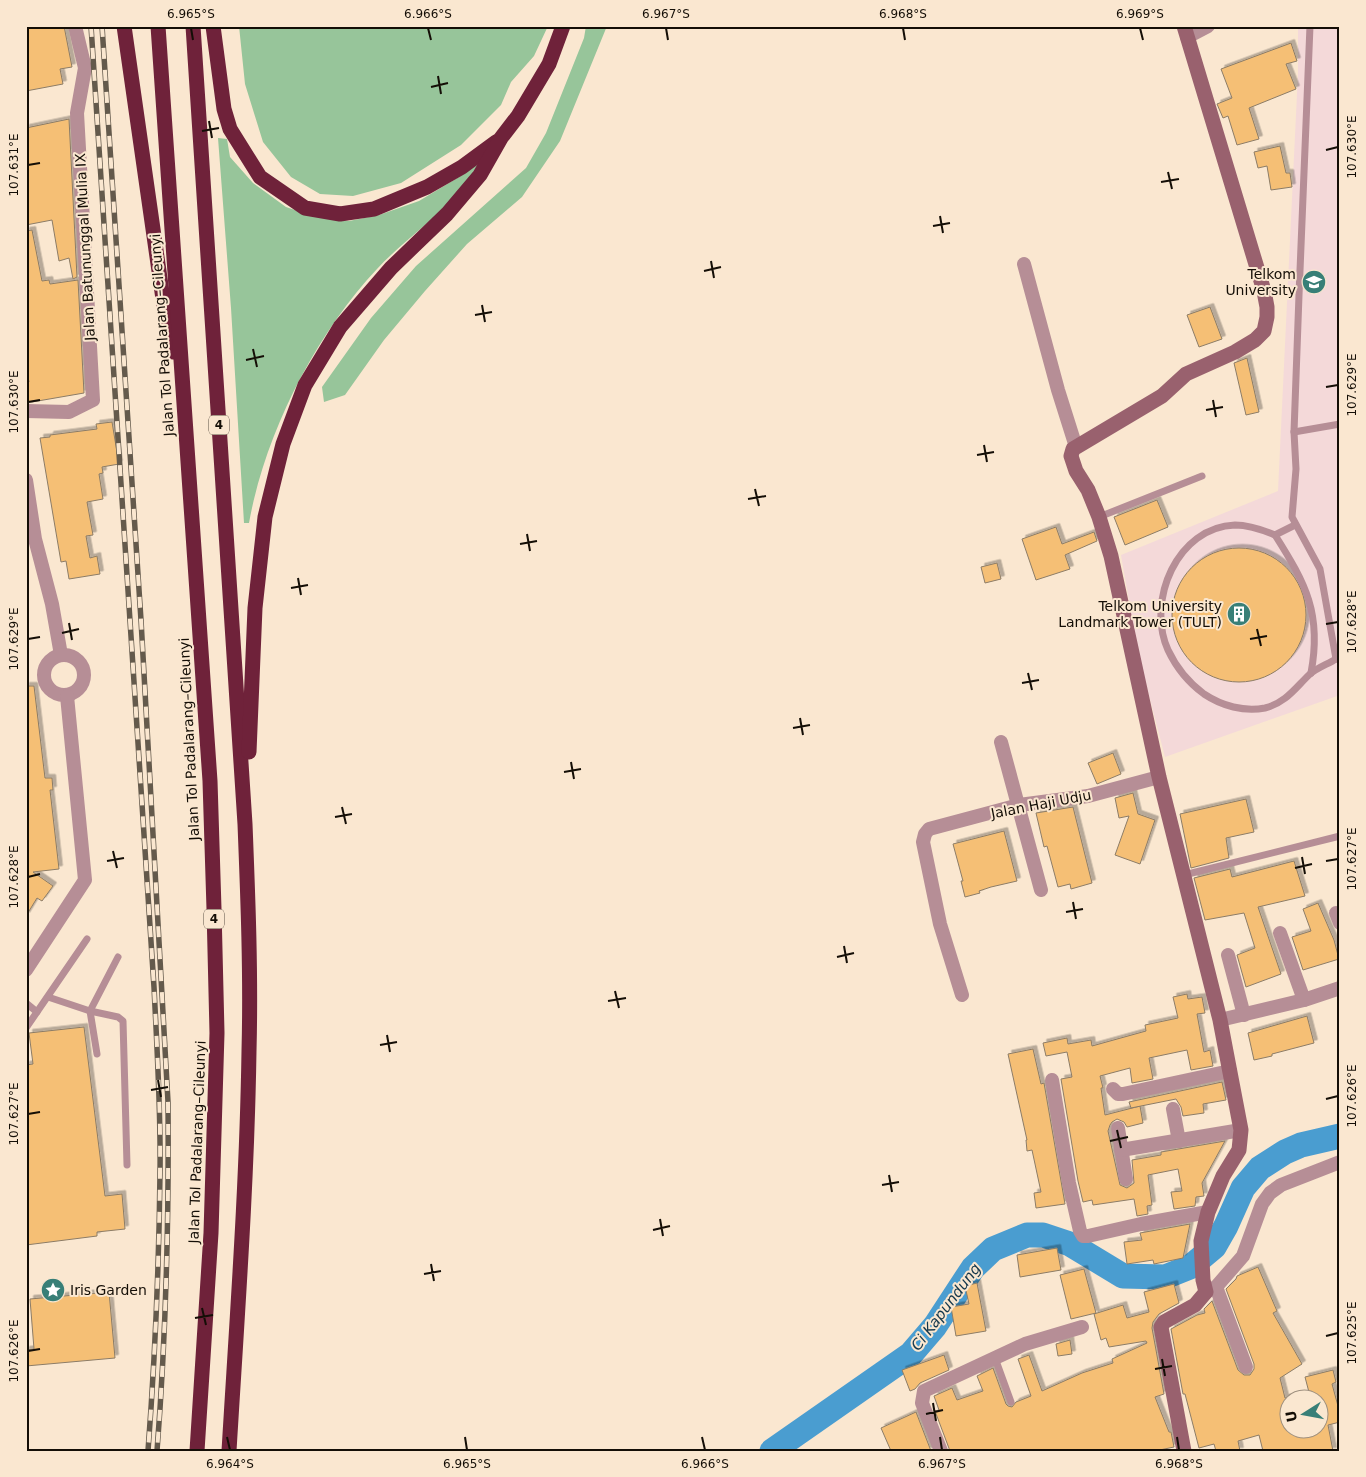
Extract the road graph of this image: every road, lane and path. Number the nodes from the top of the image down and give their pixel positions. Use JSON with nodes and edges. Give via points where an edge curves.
{"nodes":[{"id":1,"x":75,"y":26,"type":"edge"},
{"id":2,"x":124,"y":26,"type":"edge"},
{"id":3,"x":158,"y":26,"type":"edge"},
{"id":4,"x":193,"y":26,"type":"edge"},
{"id":5,"x":213,"y":26,"type":"edge"},
{"id":6,"x":563,"y":26,"type":"edge"},
{"id":7,"x":1208,"y":26,"type":"edge"},
{"id":8,"x":1310,"y":26,"type":"edge"},
{"id":9,"x":1185,"y":32,"type":"edge"},
{"id":10,"x":501,"y":138,"type":"junction"},
{"id":11,"x":1024,"y":264,"type":"dead end"},
{"id":12,"x":182,"y":387,"type":"junction"},
{"id":13,"x":26,"y":411,"type":"edge"},
{"id":14,"x":1340,"y":424,"type":"edge"},
{"id":15,"x":1294,"y":432,"type":"junction"},
{"id":16,"x":1076,"y":447,"type":"junction"},
{"id":17,"x":1202,"y":476,"type":"dead end"},
{"id":18,"x":26,"y":480,"type":"edge"},
{"id":19,"x":1099,"y":517,"type":"junction"},
{"id":20,"x":1295,"y":525,"type":"junction"},
{"id":21,"x":1275,"y":534,"type":"junction"},
{"id":22,"x":31,"y":539,"type":"edge"},
{"id":23,"x":61,"y":655,"type":"junction"},
{"id":24,"x":1338,"y":659,"type":"edge"},
{"id":25,"x":1311,"y":673,"type":"junction"},
{"id":26,"x":67,"y":696,"type":"junction"},
{"id":27,"x":1001,"y":742,"type":"dead end"},
{"id":28,"x":1159,"y":777,"type":"junction"},
{"id":29,"x":1019,"y":805,"type":"junction"},
{"id":30,"x":245,"y":824,"type":"junction"},
{"id":31,"x":1340,"y":836,"type":"edge"},
{"id":32,"x":1184,"y":875,"type":"junction"},
{"id":33,"x":1041,"y":890,"type":"dead end"},
{"id":34,"x":1280,"y":933,"type":"dead end"},
{"id":35,"x":87,"y":939,"type":"dead end"},
{"id":36,"x":1228,"y":955,"type":"dead end"},
{"id":37,"x":118,"y":957,"type":"dead end"},
{"id":38,"x":26,"y":970,"type":"edge"},
{"id":39,"x":1340,"y":988,"type":"edge"},
{"id":40,"x":962,"y":995,"type":"dead end"},
{"id":41,"x":48,"y":997,"type":"junction"},
{"id":42,"x":1304,"y":1000,"type":"junction"},
{"id":43,"x":26,"y":1003,"type":"edge"},
{"id":44,"x":90,"y":1011,"type":"junction"},
{"id":45,"x":38,"y":1012,"type":"junction"},
{"id":46,"x":1244,"y":1015,"type":"junction"},
{"id":47,"x":1220,"y":1020,"type":"junction"},
{"id":48,"x":26,"y":1028,"type":"edge"},
{"id":49,"x":97,"y":1054,"type":"dead end"},
{"id":50,"x":1230,"y":1071,"type":"junction"},
{"id":51,"x":1052,"y":1080,"type":"dead end"},
{"id":52,"x":1113,"y":1089,"type":"dead end"},
{"id":53,"x":1173,"y":1109,"type":"dead end"},
{"id":54,"x":1118,"y":1128,"type":"dead end"},
{"id":55,"x":1241,"y":1130,"type":"junction"},
{"id":56,"x":1179,"y":1141,"type":"junction"},
{"id":57,"x":1121,"y":1150,"type":"junction"},
{"id":58,"x":1340,"y":1162,"type":"edge"},
{"id":59,"x":126,"y":1165,"type":"dead end"},
{"id":60,"x":1126,"y":1178,"type":"dead end"},
{"id":61,"x":1208,"y":1212,"type":"junction"},
{"id":62,"x":1209,"y":1286,"type":"junction"},
{"id":63,"x":1082,"y":1327,"type":"dead end"},
{"id":64,"x":995,"y":1358,"type":"junction"},
{"id":65,"x":1246,"y":1367,"type":"dead end"},
{"id":66,"x":1011,"y":1402,"type":"dead end"},
{"id":67,"x":197,"y":1451,"type":"edge"},
{"id":68,"x":228,"y":1451,"type":"edge"},
{"id":69,"x":941,"y":1451,"type":"edge"},
{"id":70,"x":1184,"y":1451,"type":"edge"}],
"edges":[{"from":1,"to":13,"type":"street","name":"Jalan Batununggal Mulia IX","via":[[85,68],[78,113],[93,400],[69,412]]},
{"from":2,"to":12,"type":"highway","via":[[168,334]]},
{"from":3,"to":12,"type":"highway","name":"Jalan Tol Padalarang–Cileunyi","number":"4"},
{"from":4,"to":30,"type":"highway","number":"4"},
{"from":5,"to":10,"type":"highway","via":[[224,109],[230,129],[260,177],[305,208],[340,214],[374,209],[427,187],[462,167]]},
{"from":6,"to":10,"type":"highway","via":[[549,64]]},
{"from":7,"to":9,"type":"street"},
{"from":8,"to":15,"type":"lane"},
{"from":9,"to":16,"type":"street","via":[[1264,291],[1267,307],[1264,331],[1235,352],[1186,374],[1162,396]]},
{"from":10,"to":30,"type":"highway","via":[[480,175],[340,327],[305,385],[283,444],[265,518],[255,608]]},
{"from":11,"to":16,"type":"street"},
{"from":12,"to":67,"type":"highway","name":"Jalan Tol Padalarang–Cileunyi","number":"4","via":[[210,781],[216,1023],[211,1233]]},
{"from":14,"to":15,"type":"lane"},
{"from":15,"to":20,"type":"lane","via":[[1296,469],[1292,517]]},
{"from":16,"to":19,"type":"street","via":[[1072,452],[1072,462]]},
{"from":17,"to":19,"type":"lane"},
{"from":18,"to":22,"type":"street"},
{"from":19,"to":28,"type":"street","via":[[1111,556]]},
{"from":20,"to":21,"type":"lane"},
{"from":20,"to":24,"type":"lane","via":[[1320,569]]},
{"from":21,"to":25,"type":"lane","via":[[1299,573],[1309,599],[1315,636]]},
{"from":21,"to":25,"type":"lane","via":[[1235,525],[1207,532],[1191,542],[1166,582],[1161,600],[1162,626],[1168,649],[1180,670],[1210,698],[1231,707],[1250,710],[1268,707],[1286,699]]},
{"from":22,"to":23,"type":"street","via":[[52,603]]},
{"from":23,"to":26,"type":"street","via":[[46,665],[44,678],[54,693]]},
{"from":23,"to":26,"type":"street","via":[[74,657],[84,672],[82,685]]},
{"from":24,"to":25,"type":"lane"},
{"from":26,"to":38,"type":"street","via":[[85,880]]},
{"from":27,"to":29,"type":"street"},
{"from":28,"to":29,"type":"street","name":"Jalan Haji Udju","via":[[1088,796]]},
{"from":28,"to":32,"type":"street"},
{"from":29,"to":33,"type":"street"},
{"from":29,"to":40,"type":"street","name":"Jalan Haji Udju","via":[[929,829],[925,834],[923,842],[940,924]]},
{"from":30,"to":68,"type":"highway","number":"4","via":[[250,1050],[242,1245]]},
{"from":31,"to":32,"type":"lane"},
{"from":32,"to":47,"type":"street"},
{"from":34,"to":42,"type":"street"},
{"from":35,"to":41,"type":"lane"},
{"from":36,"to":46,"type":"street"},
{"from":37,"to":44,"type":"lane"},
{"from":39,"to":42,"type":"street"},
{"from":41,"to":44,"type":"lane"},
{"from":41,"to":45,"type":"lane"},
{"from":42,"to":46,"type":"street"},
{"from":43,"to":45,"type":"lane"},
{"from":44,"to":49,"type":"lane"},
{"from":44,"to":59,"type":"lane","via":[[123,1021]]},
{"from":45,"to":48,"type":"lane"},
{"from":46,"to":47,"type":"street"},
{"from":47,"to":50,"type":"street"},
{"from":50,"to":52,"type":"street","via":[[1123,1094]]},
{"from":50,"to":55,"type":"street"},
{"from":51,"to":61,"type":"street","via":[[1069,1183],[1083,1236]]},
{"from":53,"to":56,"type":"street"},
{"from":54,"to":57,"type":"street"},
{"from":55,"to":56,"type":"street"},
{"from":55,"to":61,"type":"street","via":[[1239,1150]]},
{"from":56,"to":57,"type":"street"},
{"from":57,"to":60,"type":"street"},
{"from":58,"to":62,"type":"street","via":[[1281,1185],[1270,1193],[1262,1204],[1243,1256]]},
{"from":61,"to":62,"type":"street","via":[[1200,1241]]},
{"from":62,"to":65,"type":"street"},
{"from":62,"to":70,"type":"street","via":[[1195,1305],[1164,1322],[1161,1328]]},
{"from":63,"to":64,"type":"street","via":[[1025,1344]]},
{"from":64,"to":66,"type":"lane"},
{"from":64,"to":69,"type":"street","via":[[924,1391],[922,1403]]}]}
